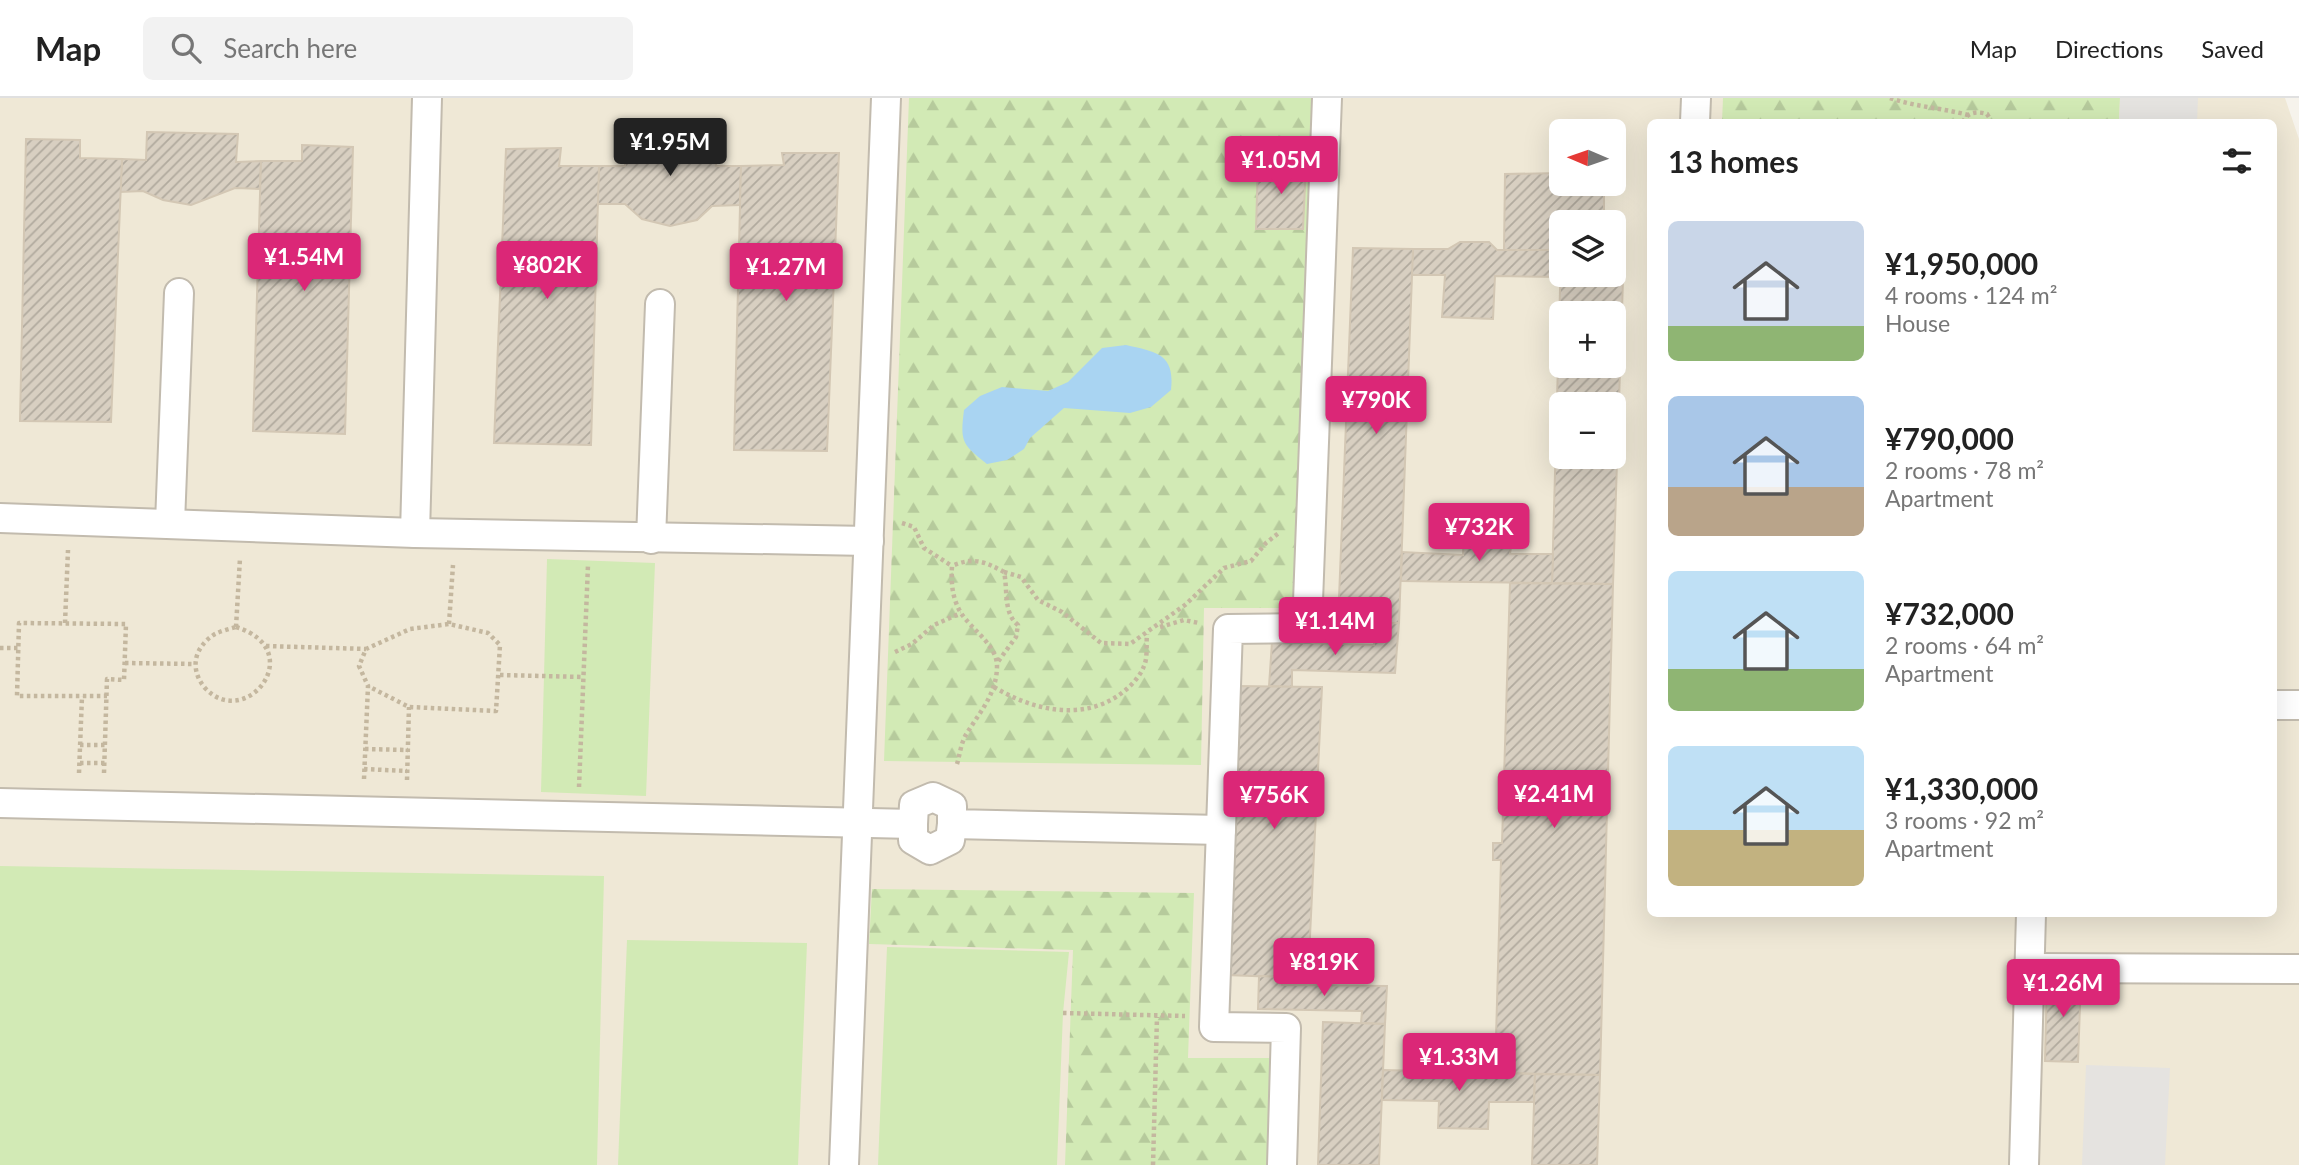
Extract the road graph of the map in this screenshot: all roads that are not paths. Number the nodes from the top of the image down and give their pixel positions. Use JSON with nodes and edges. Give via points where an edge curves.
{"nodes":[{"id":1,"x":427,"y":98,"type":"edge"},
{"id":2,"x":886,"y":98,"type":"edge"},
{"id":3,"x":1328,"y":98,"type":"edge"},
{"id":4,"x":1696,"y":98,"type":"edge"},
{"id":5,"x":1695,"y":119,"type":"edge"},
{"id":6,"x":179,"y":293,"type":"dead end"},
{"id":7,"x":660,"y":304,"type":"dead end"},
{"id":8,"x":0,"y":518,"type":"edge"},
{"id":9,"x":170,"y":523,"type":"junction"},
{"id":10,"x":869,"y":530,"type":"junction"},
{"id":11,"x":415,"y":533,"type":"junction"},
{"id":12,"x":651,"y":539,"type":"junction"},
{"id":13,"x":2277,"y":705,"type":"edge"},
{"id":14,"x":2299,"y":705,"type":"edge"},
{"id":15,"x":0,"y":803,"type":"edge"},
{"id":16,"x":858,"y":822,"type":"junction"},
{"id":17,"x":1221,"y":830,"type":"junction"},
{"id":18,"x":2031,"y":917,"type":"edge"},
{"id":19,"x":2030,"y":968,"type":"junction"},
{"id":20,"x":2299,"y":969,"type":"edge"},
{"id":21,"x":844,"y":1165,"type":"edge"},
{"id":22,"x":1282,"y":1165,"type":"edge"},
{"id":23,"x":2024,"y":1165,"type":"edge"}],
"edges":[{"from":1,"to":11,"type":"street"},
{"from":2,"to":10,"type":"street"},
{"from":3,"to":17,"type":"street","via":[[1307,628],[1228,629]]},
{"from":4,"to":5,"type":"street"},
{"from":6,"to":9,"type":"street"},
{"from":7,"to":12,"type":"street"},
{"from":8,"to":9,"type":"street"},
{"from":9,"to":11,"type":"street"},
{"from":10,"to":12,"type":"street"},
{"from":10,"to":16,"type":"street"},
{"from":11,"to":12,"type":"street"},
{"from":13,"to":14,"type":"street"},
{"from":15,"to":16,"type":"street"},
{"from":16,"to":17,"type":"street","via":[[913,824],[914,805],[933,797],[952,806],[952,824]]},
{"from":16,"to":21,"type":"street"},
{"from":17,"to":22,"type":"street","via":[[1214,1027],[1286,1028]]},
{"from":18,"to":19,"type":"street"},
{"from":19,"to":20,"type":"street"},
{"from":19,"to":23,"type":"street"}]}
